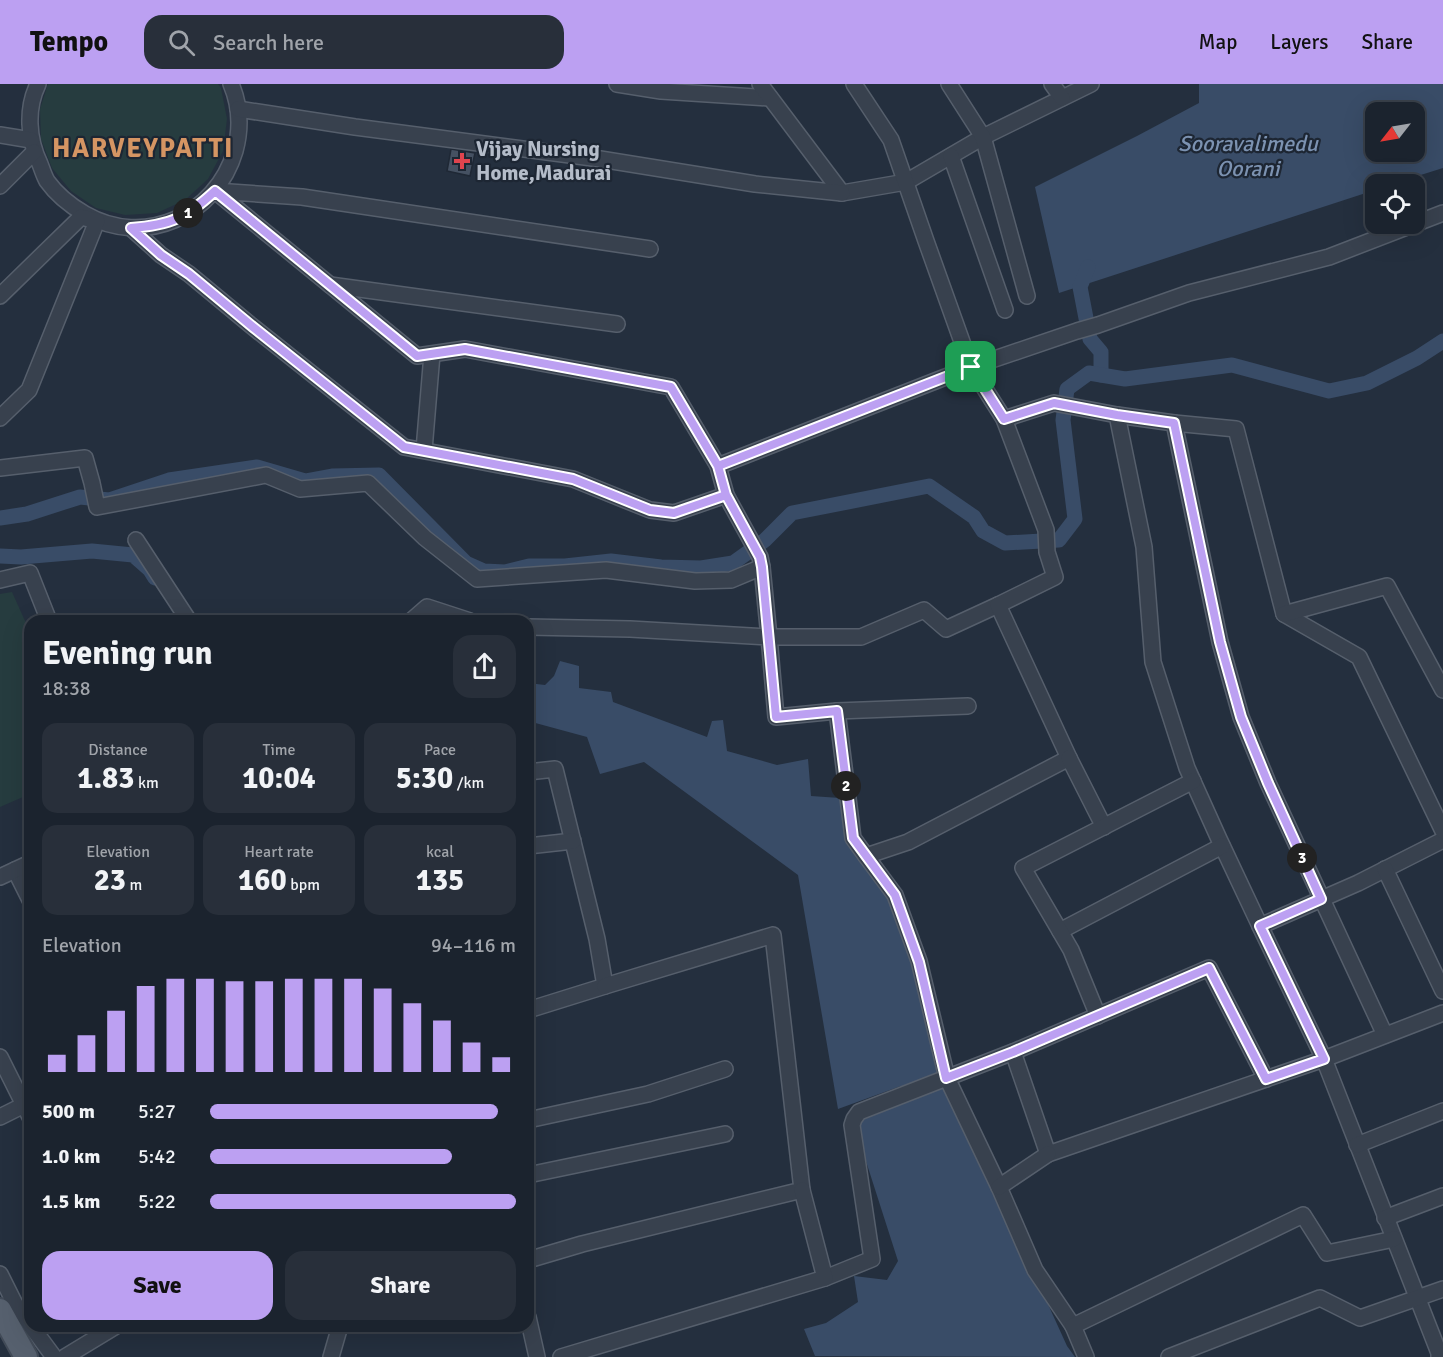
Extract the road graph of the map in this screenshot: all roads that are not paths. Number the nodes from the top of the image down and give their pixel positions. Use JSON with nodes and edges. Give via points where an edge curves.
{"nodes":[{"id":1,"x":38,"y":84,"type":"edge"},
{"id":2,"x":617,"y":84,"type":"edge"},
{"id":3,"x":760,"y":84,"type":"edge"},
{"id":4,"x":854,"y":84,"type":"edge"},
{"id":5,"x":949,"y":84,"type":"edge"},
{"id":6,"x":1052,"y":84,"type":"edge"},
{"id":7,"x":1091,"y":84,"type":"edge"},
{"id":8,"x":238,"y":93,"type":"edge"},
{"id":9,"x":770,"y":98,"type":"junction"},
{"id":10,"x":1062,"y":98,"type":"junction"},
{"id":11,"x":0,"y":135,"type":"edge"},
{"id":12,"x":982,"y":137,"type":"junction"},
{"id":13,"x":33,"y":146,"type":"junction"},
{"id":14,"x":951,"y":156,"type":"junction"},
{"id":15,"x":0,"y":169,"type":"edge"},
{"id":16,"x":906,"y":182,"type":"junction"},
{"id":17,"x":0,"y":186,"type":"edge"},
{"id":18,"x":215,"y":191,"type":"junction"},
{"id":19,"x":842,"y":193,"type":"junction"},
{"id":20,"x":1443,"y":213,"type":"edge"},
{"id":21,"x":97,"y":221,"type":"junction"},
{"id":22,"x":131,"y":228,"type":"junction"},
{"id":23,"x":650,"y":249,"type":"dead end"},
{"id":24,"x":330,"y":285,"type":"junction"},
{"id":25,"x":0,"y":296,"type":"edge"},
{"id":26,"x":1027,"y":296,"type":"dead end"},
{"id":27,"x":1005,"y":310,"type":"dead end"},
{"id":28,"x":617,"y":324,"type":"dead end"},
{"id":29,"x":432,"y":354,"type":"junction"},
{"id":30,"x":971,"y":367,"type":"junction"},
{"id":31,"x":1117,"y":415,"type":"junction"},
{"id":32,"x":0,"y":418,"type":"edge"},
{"id":33,"x":1004,"y":419,"type":"junction"},
{"id":34,"x":1174,"y":423,"type":"junction"},
{"id":35,"x":424,"y":450,"type":"junction"},
{"id":36,"x":718,"y":466,"type":"junction"},
{"id":37,"x":0,"y":468,"type":"edge"},
{"id":38,"x":726,"y":495,"type":"junction"},
{"id":39,"x":136,"y":540,"type":"dead end"},
{"id":40,"x":758,"y":556,"type":"junction"},
{"id":41,"x":0,"y":580,"type":"edge"},
{"id":42,"x":998,"y":605,"type":"junction"},
{"id":43,"x":1284,"y":614,"type":"junction"},
{"id":44,"x":47,"y":615,"type":"edge"},
{"id":45,"x":185,"y":615,"type":"edge"},
{"id":46,"x":418,"y":615,"type":"edge"},
{"id":47,"x":452,"y":615,"type":"edge"},
{"id":48,"x":534,"y":627,"type":"edge"},
{"id":49,"x":769,"y":638,"type":"junction"},
{"id":50,"x":1443,"y":690,"type":"edge"},
{"id":51,"x":968,"y":706,"type":"dead end"},
{"id":52,"x":837,"y":711,"type":"junction"},
{"id":53,"x":1069,"y":758,"type":"junction"},
{"id":54,"x":534,"y":771,"type":"edge"},
{"id":55,"x":1193,"y":781,"type":"junction"},
{"id":56,"x":1104,"y":827,"type":"junction"},
{"id":57,"x":1443,"y":831,"type":"edge"},
{"id":58,"x":1443,"y":840,"type":"edge"},
{"id":59,"x":573,"y":841,"type":"junction"},
{"id":60,"x":534,"y":845,"type":"edge"},
{"id":61,"x":1222,"y":846,"type":"junction"},
{"id":62,"x":866,"y":856,"type":"junction"},
{"id":63,"x":24,"y":866,"type":"edge"},
{"id":64,"x":1385,"y":869,"type":"junction"},
{"id":65,"x":15,"y":870,"type":"junction"},
{"id":66,"x":0,"y":877,"type":"edge"},
{"id":67,"x":24,"y":888,"type":"edge"},
{"id":68,"x":1321,"y":899,"type":"junction"},
{"id":69,"x":1260,"y":926,"type":"junction"},
{"id":70,"x":1060,"y":931,"type":"junction"},
{"id":71,"x":605,"y":986,"type":"junction"},
{"id":72,"x":1443,"y":991,"type":"edge"},
{"id":73,"x":534,"y":1008,"type":"edge"},
{"id":74,"x":1443,"y":1013,"type":"edge"},
{"id":75,"x":1098,"y":1016,"type":"junction"},
{"id":76,"x":1385,"y":1035,"type":"junction"},
{"id":77,"x":1013,"y":1052,"type":"junction"},
{"id":78,"x":0,"y":1057,"type":"edge"},
{"id":79,"x":1324,"y":1059,"type":"junction"},
{"id":80,"x":725,"y":1069,"type":"dead end"},
{"id":81,"x":944,"y":1079,"type":"junction"},
{"id":82,"x":1266,"y":1079,"type":"junction"},
{"id":83,"x":24,"y":1105,"type":"edge"},
{"id":84,"x":1443,"y":1111,"type":"edge"},
{"id":85,"x":24,"y":1112,"type":"edge"},
{"id":86,"x":0,"y":1117,"type":"edge"},
{"id":87,"x":534,"y":1119,"type":"edge"},
{"id":88,"x":725,"y":1134,"type":"dead end"},
{"id":89,"x":1357,"y":1144,"type":"junction"},
{"id":90,"x":1048,"y":1154,"type":"junction"},
{"id":91,"x":534,"y":1174,"type":"edge"},
{"id":92,"x":999,"y":1187,"type":"junction"},
{"id":93,"x":802,"y":1190,"type":"junction"},
{"id":94,"x":1443,"y":1196,"type":"edge"},
{"id":95,"x":1385,"y":1218,"type":"junction"},
{"id":96,"x":1394,"y":1239,"type":"junction"},
{"id":97,"x":534,"y":1258,"type":"edge"},
{"id":98,"x":0,"y":1274,"type":"edge"},
{"id":99,"x":825,"y":1278,"type":"junction"},
{"id":100,"x":1443,"y":1289,"type":"edge"},
{"id":101,"x":1417,"y":1298,"type":"junction"},
{"id":102,"x":0,"y":1310,"type":"edge"},
{"id":103,"x":24,"y":1316,"type":"edge"},
{"id":104,"x":1073,"y":1326,"type":"junction"},
{"id":105,"x":36,"y":1332,"type":"edge"},
{"id":106,"x":106,"y":1332,"type":"edge"},
{"id":107,"x":338,"y":1332,"type":"edge"},
{"id":108,"x":531,"y":1332,"type":"edge"},
{"id":109,"x":0,"y":1339,"type":"edge"},
{"id":110,"x":10,"y":1357,"type":"edge"},
{"id":111,"x":26,"y":1357,"type":"edge"},
{"id":112,"x":54,"y":1357,"type":"edge"},
{"id":113,"x":65,"y":1357,"type":"edge"},
{"id":114,"x":331,"y":1357,"type":"edge"},
{"id":115,"x":537,"y":1357,"type":"edge"},
{"id":116,"x":561,"y":1357,"type":"edge"},
{"id":117,"x":1086,"y":1357,"type":"edge"},
{"id":118,"x":1169,"y":1357,"type":"edge"},
{"id":119,"x":1439,"y":1357,"type":"edge"}],
"edges":[{"from":1,"to":13,"type":"street","via":[[30,116]]},
{"from":2,"to":9,"type":"street"},
{"from":3,"to":9,"type":"street"},
{"from":4,"to":16,"type":"street","via":[[891,140]]},
{"from":5,"to":12,"type":"street"},
{"from":6,"to":10,"type":"street"},
{"from":7,"to":10,"type":"street"},
{"from":8,"to":18,"type":"street","via":[[238,138],[230,167]]},
{"from":8,"to":19,"type":"street","via":[[355,127]]},
{"from":9,"to":19,"type":"street"},
{"from":10,"to":12,"type":"street"},
{"from":11,"to":13,"type":"street"},
{"from":12,"to":14,"type":"street"},
{"from":12,"to":26,"type":"street"},
{"from":13,"to":15,"type":"street"},
{"from":13,"to":17,"type":"street"},
{"from":13,"to":21,"type":"street","via":[[47,181],[69,205]]},
{"from":14,"to":16,"type":"street"},
{"from":14,"to":27,"type":"street"},
{"from":16,"to":19,"type":"street"},
{"from":16,"to":30,"type":"street"},
{"from":18,"to":22,"type":"street","via":[[177,219]]},
{"from":18,"to":23,"type":"street","via":[[302,197]]},
{"from":18,"to":24,"type":"street"},
{"from":20,"to":30,"type":"street","via":[[1329,256],[1189,292]]},
{"from":21,"to":22,"type":"street"},
{"from":21,"to":25,"type":"street","via":[[81,218]]},
{"from":21,"to":32,"type":"street","via":[[29,390]]},
{"from":22,"to":35,"type":"street","via":[[404,447]]},
{"from":24,"to":28,"type":"street"},
{"from":24,"to":29,"type":"street","via":[[417,356]]},
{"from":29,"to":35,"type":"street"},
{"from":29,"to":36,"type":"street","via":[[465,349],[671,387]]},
{"from":30,"to":33,"type":"street"},
{"from":30,"to":36,"type":"street"},
{"from":31,"to":33,"type":"street","via":[[1054,403]]},
{"from":31,"to":34,"type":"street"},
{"from":31,"to":55,"type":"street","via":[[1144,547],[1152,662]]},
{"from":33,"to":42,"type":"street","via":[[1046,530],[1047,552],[1055,577]]},
{"from":34,"to":43,"type":"street","via":[[1236,429]]},
{"from":34,"to":68,"type":"street","via":[[1220,642],[1241,717]]},
{"from":35,"to":38,"type":"street","via":[[573,479],[650,510],[674,513]]},
{"from":36,"to":38,"type":"street"},
{"from":37,"to":40,"type":"street","via":[[85,458],[97,507],[266,475],[300,489],[368,483],[425,538],[477,579],[606,570],[694,581],[731,580]]},
{"from":38,"to":40,"type":"street"},
{"from":39,"to":45,"type":"street"},
{"from":40,"to":49,"type":"street"},
{"from":41,"to":44,"type":"street","via":[[30,573]]},
{"from":42,"to":49,"type":"street","via":[[946,629],[924,610],[861,637]]},
{"from":42,"to":53,"type":"street"},
{"from":43,"to":50,"type":"street","via":[[1387,586]]},
{"from":43,"to":57,"type":"street","via":[[1359,657]]},
{"from":46,"to":47,"type":"street","via":[[427,607]]},
{"from":48,"to":49,"type":"street"},
{"from":49,"to":52,"type":"street","via":[[776,717]]},
{"from":51,"to":52,"type":"street"},
{"from":52,"to":62,"type":"street","via":[[853,838]]},
{"from":53,"to":56,"type":"street"},
{"from":53,"to":62,"type":"street","via":[[908,842]]},
{"from":54,"to":59,"type":"street","via":[[555,769]]},
{"from":55,"to":56,"type":"street"},
{"from":55,"to":61,"type":"street"},
{"from":56,"to":70,"type":"street","via":[[1023,868]]},
{"from":58,"to":64,"type":"street"},
{"from":59,"to":60,"type":"street"},
{"from":59,"to":71,"type":"street"},
{"from":61,"to":69,"type":"street"},
{"from":61,"to":70,"type":"street"},
{"from":62,"to":81,"type":"street","via":[[895,895],[919,962]]},
{"from":63,"to":65,"type":"street"},
{"from":64,"to":68,"type":"street"},
{"from":64,"to":72,"type":"street"},
{"from":65,"to":66,"type":"street"},
{"from":65,"to":67,"type":"street"},
{"from":68,"to":69,"type":"street"},
{"from":68,"to":76,"type":"street"},
{"from":69,"to":79,"type":"street"},
{"from":70,"to":75,"type":"street"},
{"from":71,"to":73,"type":"street"},
{"from":71,"to":93,"type":"street","via":[[773,935]]},
{"from":74,"to":76,"type":"street"},
{"from":75,"to":77,"type":"street"},
{"from":75,"to":82,"type":"street","via":[[1209,968]]},
{"from":76,"to":79,"type":"street"},
{"from":77,"to":81,"type":"street"},
{"from":77,"to":90,"type":"street"},
{"from":78,"to":83,"type":"street"},
{"from":79,"to":82,"type":"street"},
{"from":79,"to":89,"type":"street"},
{"from":80,"to":87,"type":"street","via":[[648,1094]]},
{"from":81,"to":92,"type":"street"},
{"from":81,"to":99,"type":"street","via":[[859,1112],[854,1119],[872,1259]]},
{"from":82,"to":90,"type":"street"},
{"from":84,"to":89,"type":"street"},
{"from":85,"to":86,"type":"street"},
{"from":88,"to":91,"type":"street"},
{"from":89,"to":95,"type":"street"},
{"from":90,"to":92,"type":"street"},
{"from":92,"to":104,"type":"street","via":[[1035,1270]]},
{"from":93,"to":97,"type":"street"},
{"from":93,"to":99,"type":"street"},
{"from":94,"to":95,"type":"street"},
{"from":95,"to":96,"type":"street"},
{"from":96,"to":101,"type":"street"},
{"from":96,"to":104,"type":"street","via":[[1327,1253],[1303,1215]]},
{"from":98,"to":103,"type":"street"},
{"from":99,"to":116,"type":"street"},
{"from":100,"to":101,"type":"street"},
{"from":101,"to":118,"type":"street","via":[[1360,1318],[1320,1298]]},
{"from":101,"to":119,"type":"street"},
{"from":102,"to":111,"type":"main road"},
{"from":104,"to":117,"type":"street"},
{"from":105,"to":112,"type":"street"},
{"from":106,"to":113,"type":"street"},
{"from":107,"to":114,"type":"street"},
{"from":108,"to":115,"type":"street"},
{"from":109,"to":110,"type":"main road"}]}
